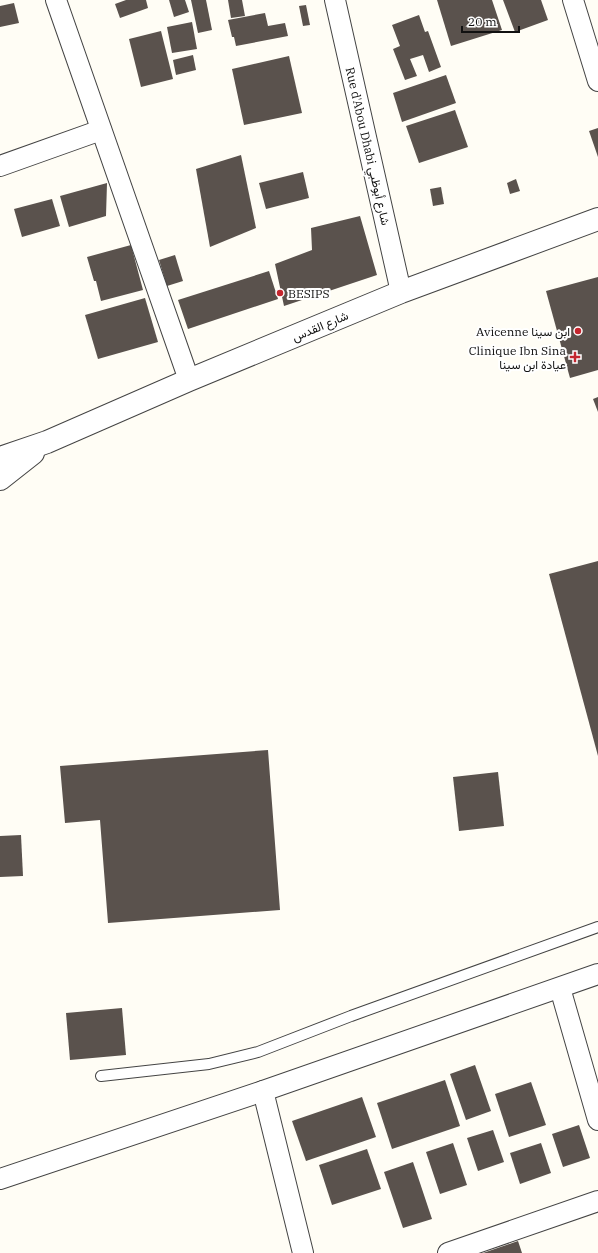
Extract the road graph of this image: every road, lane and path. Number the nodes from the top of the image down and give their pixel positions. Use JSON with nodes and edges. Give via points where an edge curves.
{"nodes":[{"id":1,"x":335,"y":0,"type":"edge"},
{"id":2,"x":573,"y":0,"type":"edge"},
{"id":3,"x":62,"y":2,"type":"edge"},
{"id":4,"x":598,"y":81,"type":"edge"},
{"id":5,"x":101,"y":130,"type":"junction"},
{"id":6,"x":0,"y":166,"type":"edge"},
{"id":7,"x":598,"y":219,"type":"edge"},
{"id":8,"x":401,"y":292,"type":"junction"},
{"id":9,"x":189,"y":380,"type":"junction"},
{"id":10,"x":47,"y":442,"type":"junction"},
{"id":11,"x":0,"y":458,"type":"edge"},
{"id":12,"x":0,"y":479,"type":"edge"},
{"id":13,"x":598,"y":927,"type":"edge"},
{"id":14,"x":598,"y":974,"type":"edge"},
{"id":15,"x":560,"y":988,"type":"junction"},
{"id":16,"x":101,"y":1076,"type":"dead end"},
{"id":17,"x":263,"y":1091,"type":"junction"},
{"id":18,"x":598,"y":1120,"type":"edge"},
{"id":19,"x":0,"y":1179,"type":"edge"},
{"id":20,"x":598,"y":1201,"type":"edge"},
{"id":21,"x":303,"y":1253,"type":"edge"},
{"id":22,"x":448,"y":1253,"type":"edge"}],
"edges":[{"from":1,"to":8,"type":"street","name":"Rue d'Abou Dhabi شارع أبوظبي"},
{"from":2,"to":4,"type":"street"},
{"from":3,"to":5,"type":"street"},
{"from":5,"to":6,"type":"street"},
{"from":5,"to":9,"type":"street"},
{"from":7,"to":8,"type":"street","name":"شارع القدس"},
{"from":8,"to":9,"type":"street","name":"شارع القدس"},
{"from":9,"to":10,"type":"street","name":"شارع القدس"},
{"from":10,"to":11,"type":"street"},
{"from":10,"to":12,"type":"street"},
{"from":13,"to":16,"type":"lane","via":[[258,1052],[209,1064]]},
{"from":14,"to":15,"type":"street"},
{"from":15,"to":17,"type":"street"},
{"from":15,"to":18,"type":"street"},
{"from":17,"to":19,"type":"street"},
{"from":17,"to":21,"type":"street"},
{"from":20,"to":22,"type":"street"}]}
